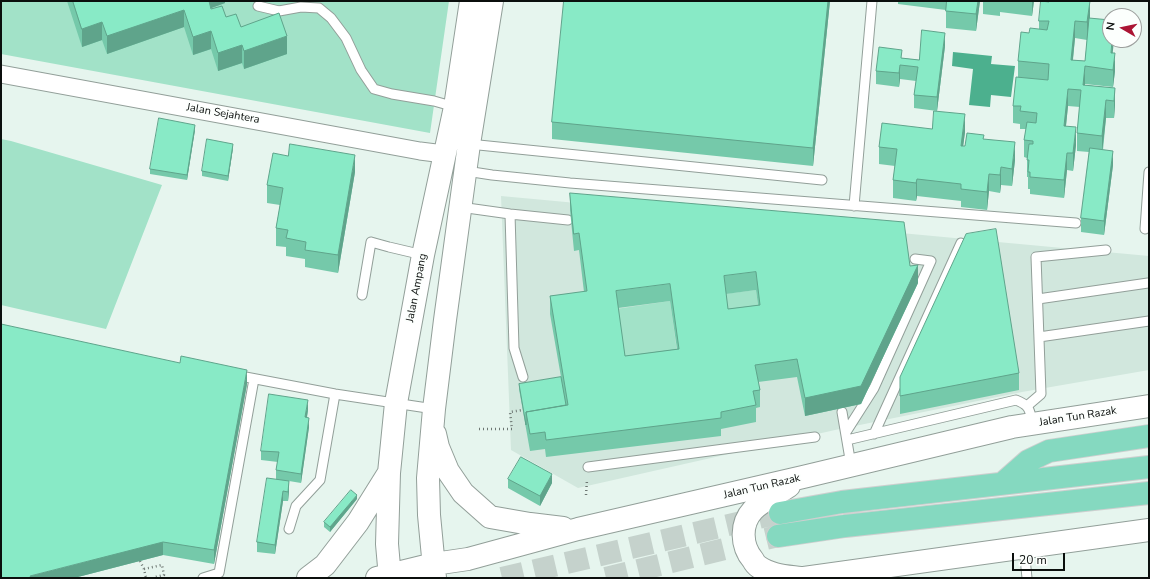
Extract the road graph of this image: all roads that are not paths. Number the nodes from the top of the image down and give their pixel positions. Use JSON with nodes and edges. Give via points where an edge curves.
{"nodes":[{"id":1,"x":471,"y":1,"type":"edge"},
{"id":2,"x":492,"y":1,"type":"edge"},
{"id":3,"x":872,"y":1,"type":"edge"},
{"id":4,"x":258,"y":6,"type":"dead end"},
{"id":5,"x":1,"y":74,"type":"edge"},
{"id":6,"x":455,"y":107,"type":"junction"},
{"id":7,"x":469,"y":144,"type":"junction"},
{"id":8,"x":444,"y":154,"type":"junction"},
{"id":9,"x":466,"y":171,"type":"junction"},
{"id":10,"x":1149,"y":172,"type":"edge"},
{"id":11,"x":822,"y":180,"type":"dead end"},
{"id":12,"x":854,"y":206,"type":"junction"},
{"id":13,"x":460,"y":207,"type":"junction"},
{"id":14,"x":510,"y":214,"type":"junction"},
{"id":15,"x":568,"y":220,"type":"dead end"},
{"id":16,"x":1076,"y":223,"type":"dead end"},
{"id":17,"x":1144,"y":229,"type":"dead end"},
{"id":18,"x":961,"y":243,"type":"edge"},
{"id":19,"x":1106,"y":250,"type":"dead end"},
{"id":20,"x":424,"y":255,"type":"junction"},
{"id":21,"x":915,"y":259,"type":"dead end"},
{"id":22,"x":1148,"y":284,"type":"edge"},
{"id":23,"x":362,"y":295,"type":"dead end"},
{"id":24,"x":1038,"y":299,"type":"junction"},
{"id":25,"x":1149,"y":321,"type":"edge"},
{"id":26,"x":1039,"y":337,"type":"junction"},
{"id":27,"x":223,"y":373,"type":"edge"},
{"id":28,"x":522,"y":377,"type":"dead end"},
{"id":29,"x":254,"y":379,"type":"junction"},
{"id":30,"x":335,"y":394,"type":"junction"},
{"id":31,"x":396,"y":403,"type":"junction"},
{"id":32,"x":1149,"y":406,"type":"edge"},
{"id":33,"x":842,"y":412,"type":"dead end"},
{"id":34,"x":434,"y":415,"type":"junction"},
{"id":35,"x":1030,"y":415,"type":"junction"},
{"id":36,"x":1149,"y":420,"type":"edge"},
{"id":37,"x":1012,"y":427,"type":"junction"},
{"id":38,"x":874,"y":434,"type":"junction"},
{"id":39,"x":846,"y":436,"type":"junction"},
{"id":40,"x":1149,"y":436,"type":"edge"},
{"id":41,"x":815,"y":437,"type":"dead end"},
{"id":42,"x":851,"y":466,"type":"junction"},
{"id":43,"x":588,"y":467,"type":"dead end"},
{"id":44,"x":1149,"y":467,"type":"edge"},
{"id":45,"x":389,"y":473,"type":"junction"},
{"id":46,"x":803,"y":477,"type":"junction"},
{"id":47,"x":1002,"y":483,"type":"junction"},
{"id":48,"x":1149,"y":493,"type":"edge"},
{"id":49,"x":780,"y":512,"type":"tunnel mouth"},
{"id":50,"x":289,"y":529,"type":"dead end"},
{"id":51,"x":578,"y":529,"type":"junction"},
{"id":52,"x":1149,"y":530,"type":"edge"},
{"id":53,"x":778,"y":536,"type":"tunnel mouth"},
{"id":54,"x":1024,"y":547,"type":"junction"},
{"id":55,"x":434,"y":571,"type":"edge"},
{"id":56,"x":846,"y":575,"type":"edge"},
{"id":57,"x":385,"y":577,"type":"edge"},
{"id":58,"x":203,"y":578,"type":"edge"},
{"id":59,"x":308,"y":578,"type":"edge"},
{"id":60,"x":809,"y":578,"type":"edge"},
{"id":61,"x":1027,"y":578,"type":"edge"}],
"edges":[{"from":1,"to":6,"type":"main road","name":"Jalan Ampang"},
{"from":2,"to":7,"type":"main road"},
{"from":3,"to":12,"type":"lane"},
{"from":4,"to":6,"type":"lane","via":[[279,11],[301,7],[319,8],[331,18],[346,38],[374,89]]},
{"from":5,"to":8,"type":"street","name":"Jalan Sejahtera"},
{"from":6,"to":8,"type":"main road","name":"Jalan Ampang"},
{"from":7,"to":9,"type":"main road"},
{"from":7,"to":11,"type":"lane"},
{"from":8,"to":20,"type":"main road","name":"Jalan Ampang"},
{"from":9,"to":12,"type":"lane","via":[[554,181]]},
{"from":9,"to":13,"type":"main road"},
{"from":10,"to":17,"type":"lane"},
{"from":12,"to":16,"type":"lane"},
{"from":13,"to":14,"type":"lane"},
{"from":13,"to":34,"type":"main road"},
{"from":14,"to":15,"type":"lane"},
{"from":14,"to":28,"type":"lane","via":[[514,348]]},
{"from":18,"to":38,"type":"lane"},
{"from":19,"to":24,"type":"lane","via":[[1036,257]]},
{"from":20,"to":23,"type":"lane","via":[[371,242]]},
{"from":20,"to":31,"type":"main road","name":"Jalan Ampang"},
{"from":21,"to":39,"type":"lane","via":[[930,261],[874,388]]},
{"from":22,"to":24,"type":"lane"},
{"from":24,"to":26,"type":"lane"},
{"from":25,"to":26,"type":"lane"},
{"from":26,"to":35,"type":"lane","via":[[1041,394]]},
{"from":27,"to":29,"type":"lane"},
{"from":29,"to":30,"type":"lane"},
{"from":29,"to":58,"type":"lane","via":[[219,573]]},
{"from":30,"to":31,"type":"lane"},
{"from":30,"to":50,"type":"lane","via":[[320,480],[296,506]]},
{"from":31,"to":34,"type":"lane"},
{"from":31,"to":45,"type":"main road","name":"Jalan Ampang"},
{"from":32,"to":35,"type":"main road","name":"Jalan Tun Razak"},
{"from":33,"to":39,"type":"lane"},
{"from":34,"to":51,"type":"main road","via":[[438,447],[448,471],[463,492],[490,517]]},
{"from":34,"to":55,"type":"main road","via":[[428,478],[428,515]]},
{"from":35,"to":37,"type":"main road","name":"Jalan Tun Razak"},
{"from":35,"to":38,"type":"lane","via":[[1024,403],[1016,400]]},
{"from":36,"to":37,"type":"main road","via":[[1047,435]]},
{"from":37,"to":42,"type":"main road","name":"Jalan Tun Razak"},
{"from":38,"to":39,"type":"lane"},
{"from":39,"to":42,"type":"lane"},
{"from":40,"to":47,"type":"main road","via":[[1049,451],[1028,461]]},
{"from":41,"to":43,"type":"lane"},
{"from":42,"to":46,"type":"main road","name":"Jalan Tun Razak"},
{"from":44,"to":47,"type":"main road"},
{"from":45,"to":57,"type":"main road","name":"Jalan Ampang"},
{"from":45,"to":59,"type":"main road","via":[[358,522],[325,565]]},
{"from":46,"to":51,"type":"main road","name":"Jalan Tun Razak"},
{"from":46,"to":60,"type":"main road","via":[[753,510],[743,531],[747,554],[758,567],[771,573]]},
{"from":47,"to":49,"type":"main road"},
{"from":48,"to":53,"type":"main road","via":[[844,526]]},
{"from":51,"to":55,"type":"main road","name":"Jalan Tun Razak"},
{"from":52,"to":54,"type":"main road"},
{"from":54,"to":56,"type":"main road"},
{"from":54,"to":61,"type":"lane"},
{"from":55,"to":57,"type":"main road","name":"Jalan Tun Razak"},
{"from":56,"to":60,"type":"main road"}]}
